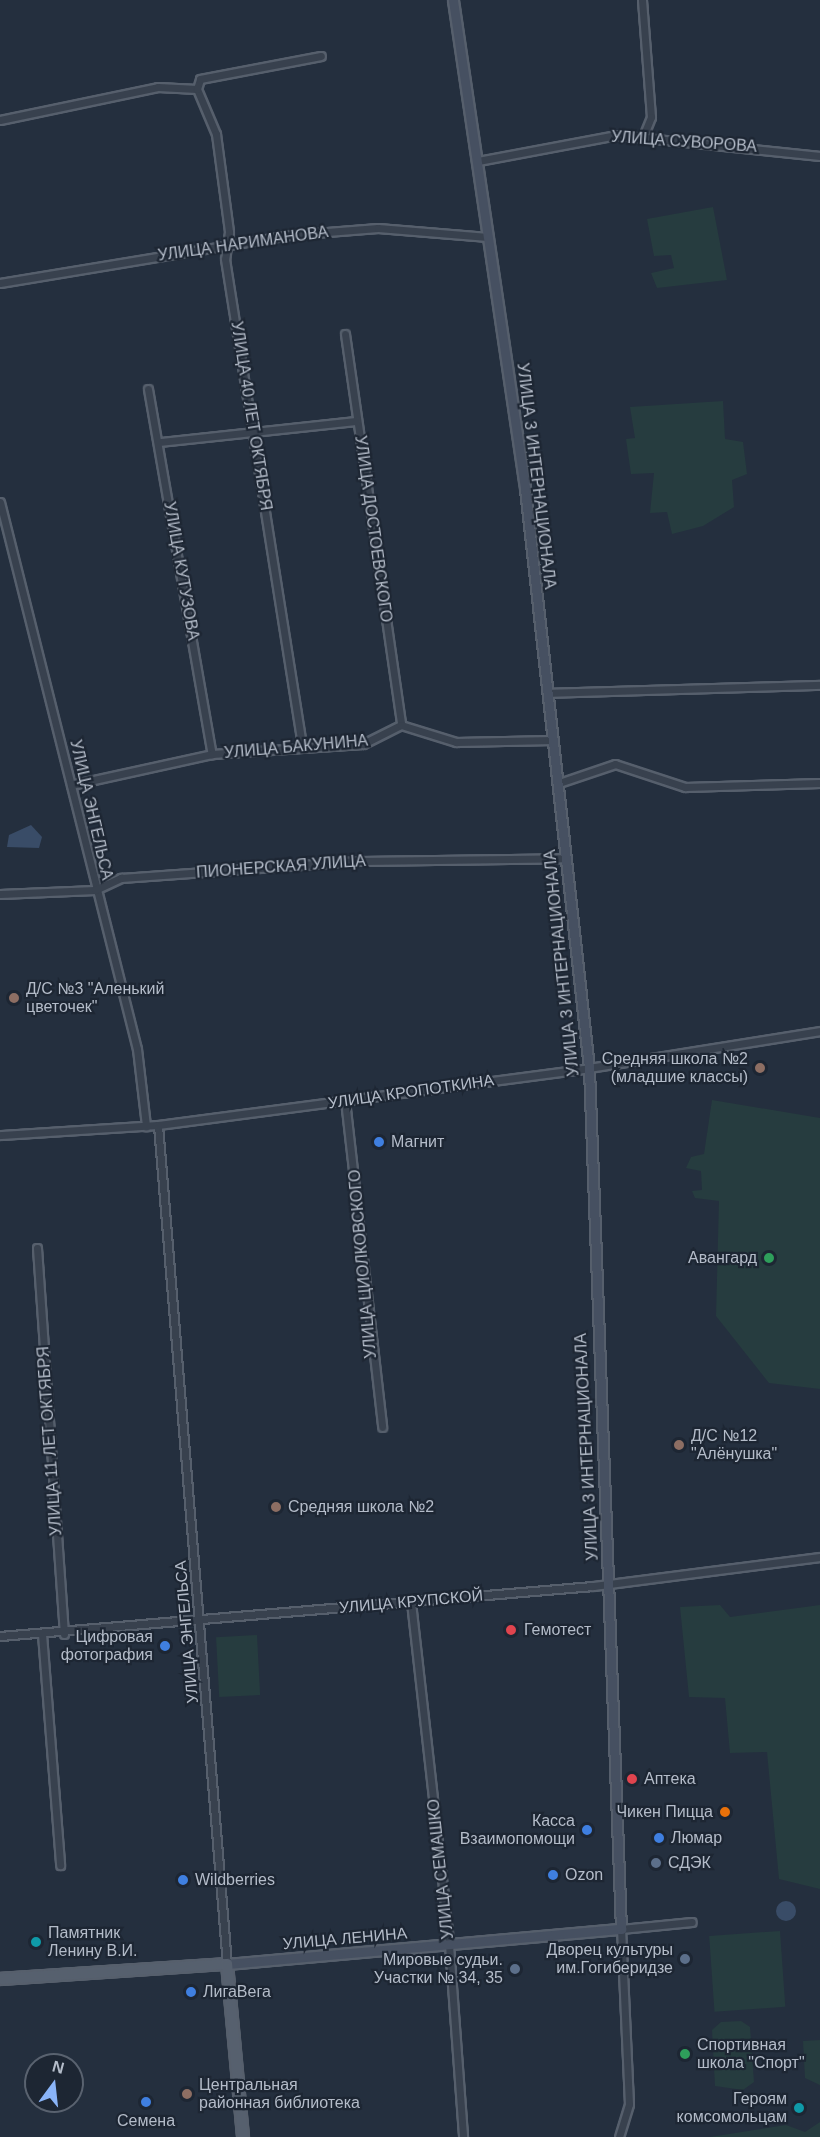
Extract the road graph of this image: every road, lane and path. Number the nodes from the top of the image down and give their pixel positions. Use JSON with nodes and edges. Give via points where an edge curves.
{"nodes":[{"id":1,"x":453,"y":0,"type":"edge"},
{"id":2,"x":642,"y":0,"type":"edge"},
{"id":3,"x":321,"y":56,"type":"dead end"},
{"id":4,"x":197,"y":89,"type":"junction"},
{"id":5,"x":0,"y":120,"type":"edge"},
{"id":6,"x":643,"y":137,"type":"junction"},
{"id":7,"x":820,"y":156,"type":"edge"},
{"id":8,"x":478,"y":161,"type":"junction"},
{"id":9,"x":488,"y":237,"type":"junction"},
{"id":10,"x":228,"y":242,"type":"junction"},
{"id":11,"x":0,"y":283,"type":"edge"},
{"id":12,"x":345,"y":334,"type":"dead end"},
{"id":13,"x":148,"y":389,"type":"dead end"},
{"id":14,"x":357,"y":421,"type":"junction"},
{"id":15,"x":255,"y":430,"type":"junction"},
{"id":16,"x":160,"y":442,"type":"junction"},
{"id":17,"x":0,"y":502,"type":"edge"},
{"id":18,"x":820,"y":685,"type":"edge"},
{"id":19,"x":547,"y":693,"type":"junction"},
{"id":20,"x":401,"y":725,"type":"junction"},
{"id":21,"x":553,"y":740,"type":"junction"},
{"id":22,"x":302,"y":746,"type":"junction"},
{"id":23,"x":212,"y":754,"type":"junction"},
{"id":24,"x":559,"y":783,"type":"junction"},
{"id":25,"x":820,"y":783,"type":"edge"},
{"id":26,"x":71,"y":785,"type":"junction"},
{"id":27,"x":565,"y":858,"type":"junction"},
{"id":28,"x":95,"y":890,"type":"junction"},
{"id":29,"x":0,"y":894,"type":"edge"},
{"id":30,"x":820,"y":1031,"type":"edge"},
{"id":31,"x":589,"y":1068,"type":"junction"},
{"id":32,"x":345,"y":1101,"type":"junction"},
{"id":33,"x":158,"y":1125,"type":"junction"},
{"id":34,"x":146,"y":1126,"type":"junction"},
{"id":35,"x":0,"y":1135,"type":"edge"},
{"id":36,"x":37,"y":1248,"type":"dead end"},
{"id":37,"x":382,"y":1427,"type":"dead end"},
{"id":38,"x":820,"y":1557,"type":"edge"},
{"id":39,"x":608,"y":1585,"type":"junction"},
{"id":40,"x":411,"y":1602,"type":"junction"},
{"id":41,"x":202,"y":1623,"type":"junction"},
{"id":42,"x":42,"y":1634,"type":"junction"},
{"id":43,"x":64,"y":1634,"type":"junction"},
{"id":44,"x":0,"y":1636,"type":"edge"},
{"id":45,"x":60,"y":1865,"type":"dead end"},
{"id":46,"x":692,"y":1922,"type":"dead end"},
{"id":47,"x":621,"y":1929,"type":"junction"},
{"id":48,"x":449,"y":1945,"type":"junction"},
{"id":49,"x":227,"y":1964,"type":"junction"},
{"id":50,"x":0,"y":1979,"type":"edge"},
{"id":51,"x":243,"y":2137,"type":"edge"},
{"id":52,"x":463,"y":2137,"type":"edge"},
{"id":53,"x":619,"y":2137,"type":"edge"}],
"edges":[{"from":1,"to":8,"type":"street","name":"УЛИЦА 3 ИНТЕРНАЦИОНАЛА"},
{"from":2,"to":6,"type":"street","via":[[651,117]]},
{"from":3,"to":4,"type":"street","via":[[200,79]]},
{"from":4,"to":5,"type":"street","via":[[158,87]]},
{"from":4,"to":10,"type":"street","name":"УЛИЦА 40 ЛЕТ ОКТЯБРЯ","via":[[216,134]]},
{"from":6,"to":7,"type":"street","name":"УЛИЦА СУВОРОВА"},
{"from":6,"to":8,"type":"street","name":"УЛИЦА СУВОРОВА","via":[[592,137]]},
{"from":8,"to":9,"type":"street","name":"УЛИЦА 3 ИНТЕРНАЦИОНАЛА"},
{"from":9,"to":10,"type":"street","name":"УЛИЦА НАРИМАНОВА","via":[[378,228]]},
{"from":9,"to":19,"type":"street","name":"УЛИЦА 3 ИНТЕРНАЦИОНАЛА"},
{"from":10,"to":11,"type":"street","name":"УЛИЦА НАРИМАНОВА"},
{"from":10,"to":15,"type":"street","name":"УЛИЦА 40 ЛЕТ ОКТЯБРЯ","via":[[225,259]]},
{"from":12,"to":14,"type":"street","name":"УЛИЦА ДОСТОЕВСКОГО"},
{"from":13,"to":16,"type":"street","name":"УЛИЦА КУТУЗОВА"},
{"from":14,"to":15,"type":"street"},
{"from":14,"to":20,"type":"street","name":"УЛИЦА ДОСТОЕВСКОГО"},
{"from":15,"to":16,"type":"street"},
{"from":15,"to":22,"type":"street","name":"УЛИЦА 40 ЛЕТ ОКТЯБРЯ"},
{"from":16,"to":23,"type":"street","name":"УЛИЦА КУТУЗОВА"},
{"from":17,"to":26,"type":"street","name":"УЛИЦА ЭНГЕЛЬСА"},
{"from":18,"to":19,"type":"street"},
{"from":19,"to":21,"type":"street","name":"УЛИЦА 3 ИНТЕРНАЦИОНАЛА"},
{"from":20,"to":21,"type":"street","via":[[456,742]]},
{"from":20,"to":22,"type":"street","name":"УЛИЦА БАКУНИНА","via":[[363,744]]},
{"from":21,"to":24,"type":"street","name":"УЛИЦА 3 ИНТЕРНАЦИОНАЛА"},
{"from":22,"to":23,"type":"street","name":"УЛИЦА БАКУНИНА"},
{"from":23,"to":26,"type":"street","name":"УЛИЦА БАКУНИНА"},
{"from":24,"to":25,"type":"street","via":[[615,764],[685,787]]},
{"from":24,"to":27,"type":"street","name":"УЛИЦА 3 ИНТЕРНАЦИОНАЛА"},
{"from":26,"to":28,"type":"street","name":"УЛИЦА ЭНГЕЛЬСА"},
{"from":27,"to":28,"type":"street","name":"ПИОНЕРСКАЯ УЛИЦА","via":[[315,864],[121,878]]},
{"from":27,"to":31,"type":"street","name":"УЛИЦА 3 ИНТЕРНАЦИОНАЛА"},
{"from":28,"to":29,"type":"street","name":"ПИОНЕРСКАЯ УЛИЦА"},
{"from":28,"to":34,"type":"street","name":"УЛИЦА ЭНГЕЛЬСА","via":[[137,1048]]},
{"from":30,"to":31,"type":"street","name":"УЛИЦА КРОПОТКИНА"},
{"from":31,"to":32,"type":"street","name":"УЛИЦА КРОПОТКИНА"},
{"from":31,"to":39,"type":"street","name":"УЛИЦА 3 ИНТЕРНАЦИОНАЛА"},
{"from":32,"to":33,"type":"street","name":"УЛИЦА КРОПОТКИНА"},
{"from":32,"to":37,"type":"street","name":"УЛИЦА ЦИОЛКОВСКОГО","via":[[375,1402]]},
{"from":33,"to":34,"type":"street","name":"УЛИЦА КРОПОТКИНА"},
{"from":33,"to":41,"type":"street","name":"УЛИЦА ЭНГЕЛЬСА"},
{"from":34,"to":35,"type":"street","name":"УЛИЦА КРОПОТКИНА"},
{"from":36,"to":43,"type":"street","name":"УЛИЦА 11 ЛЕТ ОКТЯБРЯ"},
{"from":38,"to":39,"type":"street","name":"УЛИЦА КРУПСКОЙ"},
{"from":39,"to":40,"type":"street","name":"УЛИЦА КРУПСКОЙ"},
{"from":39,"to":47,"type":"street","name":"УЛИЦА 3 ИНТЕРНАЦИОНАЛА"},
{"from":40,"to":41,"type":"street","name":"УЛИЦА КРУПСКОЙ"},
{"from":40,"to":48,"type":"street","name":"УЛИЦА СЕМАШКО"},
{"from":41,"to":43,"type":"street","name":"УЛИЦА КРУПСКОЙ"},
{"from":41,"to":49,"type":"street","name":"УЛИЦА ЭНГЕЛЬСА"},
{"from":42,"to":43,"type":"street","name":"УЛИЦА КРУПСКОЙ"},
{"from":42,"to":44,"type":"street","name":"УЛИЦА КРУПСКОЙ"},
{"from":42,"to":45,"type":"street"},
{"from":46,"to":47,"type":"street","name":"УЛИЦА ЛЕНИНА"},
{"from":47,"to":48,"type":"street","name":"УЛИЦА ЛЕНИНА"},
{"from":47,"to":53,"type":"street","via":[[629,2104]]},
{"from":48,"to":49,"type":"street","name":"УЛИЦА ЛЕНИНА"},
{"from":48,"to":52,"type":"street","name":"УЛИЦА СЕМАШКО"},
{"from":49,"to":50,"type":"main road","name":"УЛИЦА ЛЕНИНА"},
{"from":49,"to":51,"type":"main road","name":"УЛИЦА ЭНГЕЛЬСА"}]}
